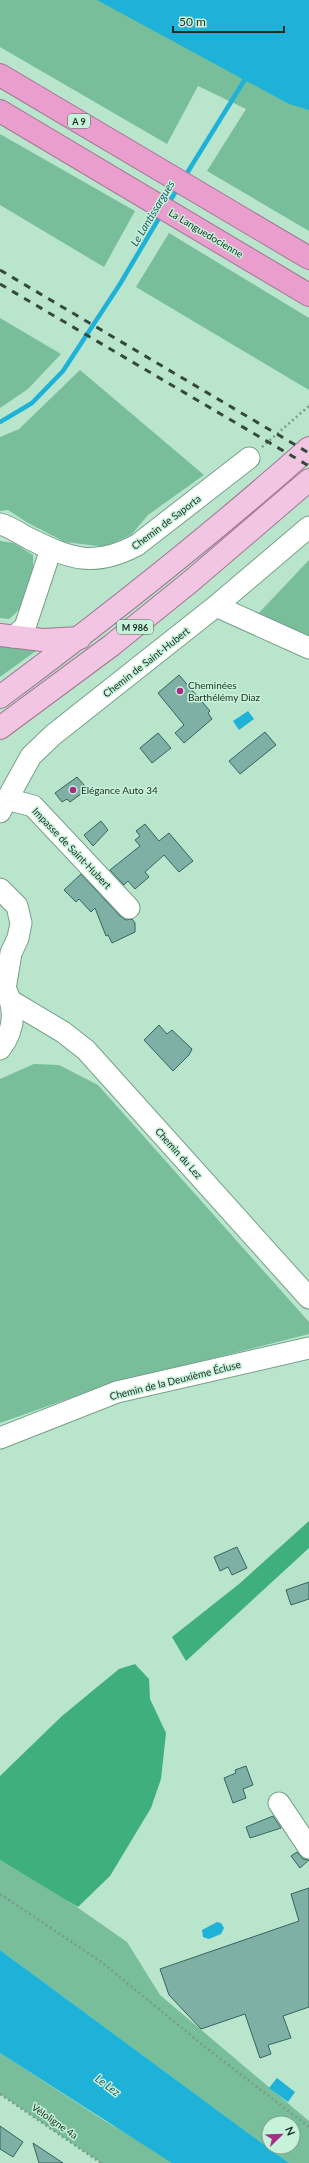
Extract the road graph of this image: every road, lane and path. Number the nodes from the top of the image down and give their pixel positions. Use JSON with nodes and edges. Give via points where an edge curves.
{"nodes":[{"id":1,"x":0,"y":75,"type":"edge"},
{"id":2,"x":0,"y":111,"type":"edge"},
{"id":3,"x":309,"y":258,"type":"edge"},
{"id":4,"x":309,"y":295,"type":"edge"},
{"id":5,"x":309,"y":406,"type":"edge"},
{"id":6,"x":309,"y":448,"type":"edge"},
{"id":7,"x":249,"y":458,"type":"joint"},
{"id":8,"x":309,"y":480,"type":"edge"},
{"id":9,"x":0,"y":524,"type":"edge"},
{"id":10,"x":309,"y":527,"type":"edge"},
{"id":11,"x":51,"y":549,"type":"junction"},
{"id":12,"x":216,"y":606,"type":"junction"},
{"id":13,"x":7,"y":636,"type":"edge"},
{"id":14,"x":80,"y":638,"type":"junction"},
{"id":15,"x":309,"y":648,"type":"edge"},
{"id":16,"x":0,"y":697,"type":"edge"},
{"id":17,"x":0,"y":728,"type":"edge"},
{"id":18,"x":4,"y":805,"type":"edge"},
{"id":19,"x":0,"y":889,"type":"edge"},
{"id":20,"x":129,"y":908,"type":"dead end"},
{"id":21,"x":5,"y":956,"type":"edge"},
{"id":22,"x":5,"y":991,"type":"edge"},
{"id":23,"x":41,"y":1020,"type":"junction"},
{"id":24,"x":3,"y":1045,"type":"edge"},
{"id":25,"x":309,"y":1298,"type":"edge"},
{"id":26,"x":309,"y":1348,"type":"edge"},
{"id":27,"x":0,"y":1438,"type":"edge"},
{"id":28,"x":279,"y":1804,"type":"dead end"},
{"id":29,"x":309,"y":1848,"type":"edge"},
{"id":30,"x":0,"y":1894,"type":"edge"},
{"id":31,"x":0,"y":2094,"type":"edge"},
{"id":32,"x":309,"y":2128,"type":"edge"},
{"id":33,"x":101,"y":2163,"type":"edge"}],
"edges":[{"from":1,"to":3,"type":"highway","number":"A 9"},
{"from":2,"to":4,"type":"highway","name":"La Languedocienne"},
{"from":5,"to":7,"type":"path"},
{"from":6,"to":14,"type":"main road","number":"M 986","via":[[244,505]]},
{"from":7,"to":11,"type":"street","name":"Chemin de Saporta","via":[[137,545],[121,554],[91,559],[66,556]]},
{"from":8,"to":17,"type":"main road","number":"M 986","via":[[118,640]]},
{"from":9,"to":11,"type":"street","name":"Chemin de Saporta"},
{"from":10,"to":12,"type":"street","name":"Chemin de Saint-Hubert"},
{"from":11,"to":13,"type":"street","via":[[25,627]]},
{"from":12,"to":15,"type":"street"},
{"from":12,"to":18,"type":"street","name":"Chemin de Saint-Hubert","via":[[53,735],[31,756]]},
{"from":13,"to":14,"type":"main road","via":[[43,640]]},
{"from":14,"to":16,"type":"main road","number":"M 986"},
{"from":18,"to":20,"type":"street","name":"Impasse de Saint-Hubert","via":[[33,806]]},
{"from":19,"to":21,"type":"street","via":[[17,906],[21,923],[18,938]]},
{"from":21,"to":22,"type":"street"},
{"from":22,"to":23,"type":"street","name":"Chemin du Lez"},
{"from":22,"to":24,"type":"street","via":[[13,1021]]},
{"from":23,"to":24,"type":"street"},
{"from":23,"to":25,"type":"street","name":"Chemin du Lez","via":[[63,1032],[86,1050]]},
{"from":26,"to":27,"type":"street","name":"Chemin de la Deuxième Écluse","via":[[117,1392]]},
{"from":28,"to":29,"type":"street"},
{"from":30,"to":32,"type":"path","via":[[100,1961]]},
{"from":31,"to":33,"type":"path","name":"Véloligne 4a"}]}
